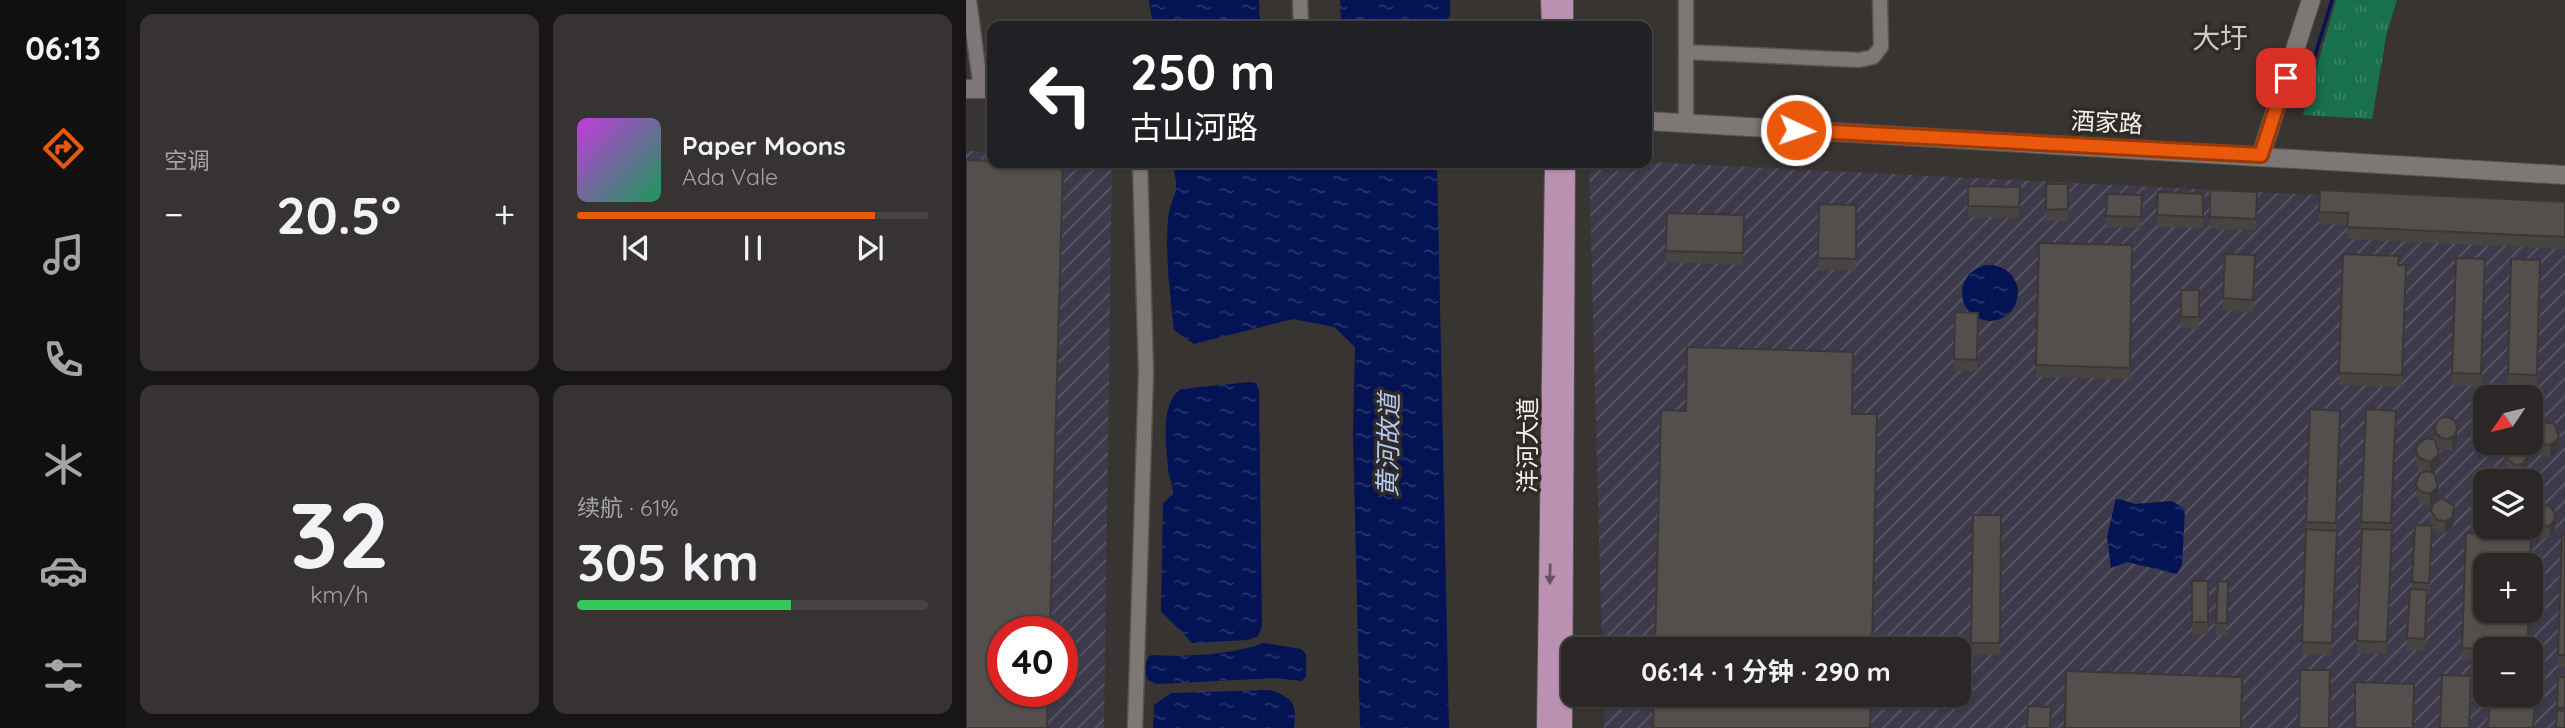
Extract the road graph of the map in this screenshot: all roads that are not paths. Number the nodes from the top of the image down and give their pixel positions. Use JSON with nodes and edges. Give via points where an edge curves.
{"nodes":[{"id":1,"x":968,"y":0,"type":"edge"},
{"id":2,"x":1300,"y":0,"type":"edge"},
{"id":3,"x":1550,"y":0,"type":"edge"},
{"id":4,"x":1564,"y":0,"type":"edge"},
{"id":5,"x":1686,"y":0,"type":"edge"},
{"id":6,"x":1880,"y":0,"type":"edge"},
{"id":7,"x":2311,"y":0,"type":"edge"},
{"id":8,"x":1301,"y":21,"type":"edge"},
{"id":9,"x":1551,"y":21,"type":"edge"},
{"id":10,"x":1564,"y":21,"type":"edge"},
{"id":11,"x":1686,"y":52,"type":"junction"},
{"id":12,"x":980,"y":89,"type":"edge"},
{"id":13,"x":1652,"y":121,"type":"edge"},
{"id":14,"x":1686,"y":123,"type":"junction"},
{"id":15,"x":2261,"y":155,"type":"junction"},
{"id":16,"x":1140,"y":168,"type":"edge"},
{"id":17,"x":1554,"y":168,"type":"edge"},
{"id":18,"x":1566,"y":168,"type":"edge"},
{"id":19,"x":2565,"y":175,"type":"edge"},
{"id":20,"x":1135,"y":728,"type":"edge"},
{"id":21,"x":1546,"y":728,"type":"edge"},
{"id":22,"x":1563,"y":728,"type":"edge"}],
"edges":[{"from":1,"to":12,"type":"street"},
{"from":2,"to":8,"type":"street"},
{"from":3,"to":9,"type":"main road"},
{"from":4,"to":10,"type":"main road"},
{"from":5,"to":11,"type":"street"},
{"from":6,"to":11,"type":"street","via":[[1881,47],[1873,57]]},
{"from":7,"to":15,"type":"street"},
{"from":11,"to":14,"type":"street"},
{"from":13,"to":14,"type":"street","name":"酒家路"},
{"from":14,"to":15,"type":"street","name":"酒家路"},
{"from":15,"to":19,"type":"street","name":"酒家路"},
{"from":16,"to":20,"type":"street","via":[[1146,372]]},
{"from":17,"to":21,"type":"main road","name":"洋河大道","one_way":true},
{"from":18,"to":22,"type":"main road","name":"洋河大道"}]}
